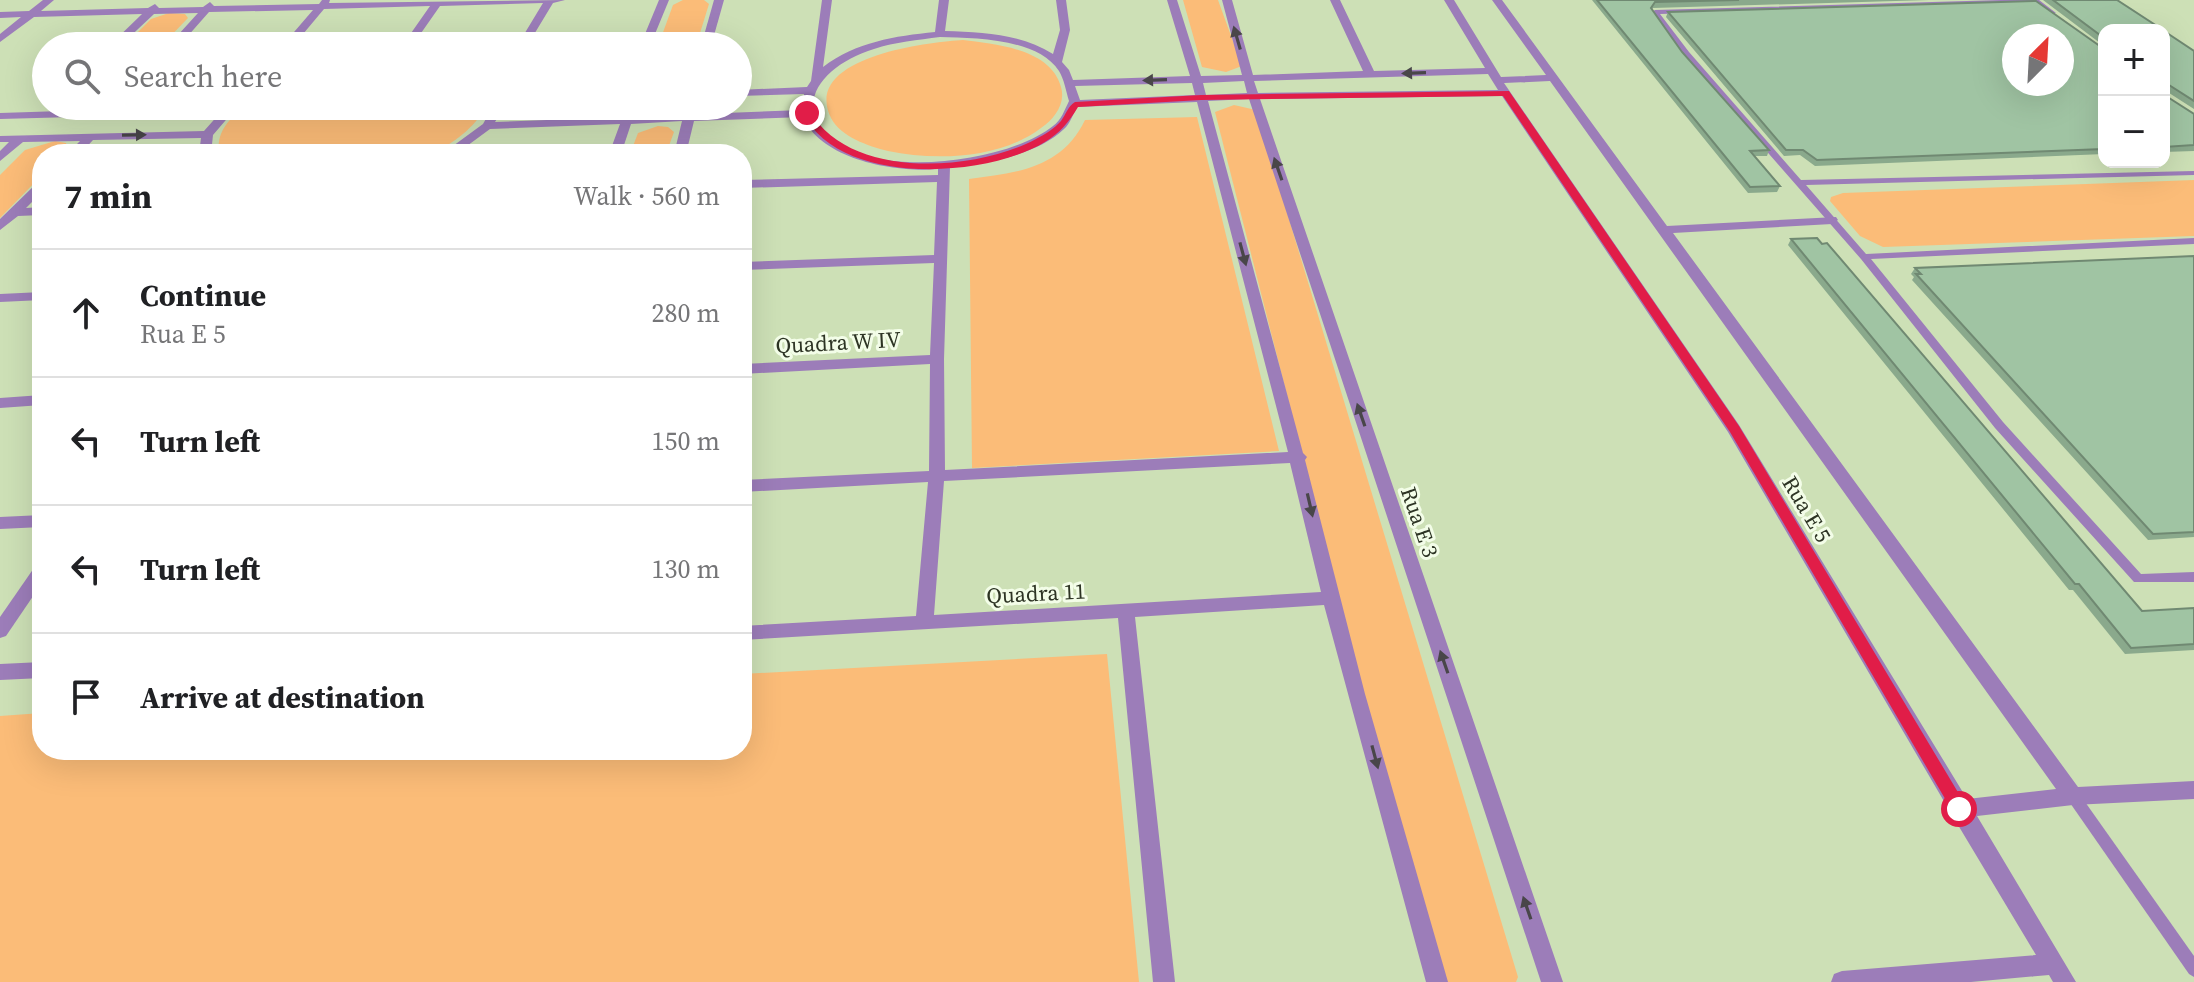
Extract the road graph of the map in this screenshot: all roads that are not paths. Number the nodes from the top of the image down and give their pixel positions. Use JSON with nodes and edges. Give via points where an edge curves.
{"nodes":[{"id":1,"x":49,"y":0,"type":"edge"},
{"id":2,"x":162,"y":0,"type":"edge"},
{"id":3,"x":550,"y":0,"type":"edge"},
{"id":4,"x":560,"y":0,"type":"edge"},
{"id":5,"x":664,"y":0,"type":"edge"},
{"id":6,"x":719,"y":0,"type":"edge"},
{"id":7,"x":827,"y":0,"type":"edge"},
{"id":8,"x":944,"y":0,"type":"edge"},
{"id":9,"x":1061,"y":0,"type":"edge"},
{"id":10,"x":1172,"y":0,"type":"edge"},
{"id":11,"x":1227,"y":0,"type":"edge"},
{"id":12,"x":1335,"y":0,"type":"edge"},
{"id":13,"x":1449,"y":0,"type":"edge"},
{"id":14,"x":1497,"y":0,"type":"edge"},
{"id":15,"x":438,"y":1,"type":"edge"},
{"id":16,"x":325,"y":2,"type":"edge"},
{"id":17,"x":211,"y":4,"type":"edge"},
{"id":18,"x":151,"y":10,"type":"junction"},
{"id":19,"x":33,"y":13,"type":"junction"},
{"id":20,"x":0,"y":15,"type":"edge"},
{"id":21,"x":2059,"y":17,"type":"edge"},
{"id":22,"x":128,"y":32,"type":"edge"},
{"id":23,"x":186,"y":32,"type":"edge"},
{"id":24,"x":299,"y":32,"type":"edge"},
{"id":25,"x":417,"y":32,"type":"edge"},
{"id":26,"x":531,"y":32,"type":"edge"},
{"id":27,"x":651,"y":32,"type":"edge"},
{"id":28,"x":710,"y":32,"type":"edge"},
{"id":29,"x":940,"y":34,"type":"junction"},
{"id":30,"x":0,"y":39,"type":"edge"},
{"id":31,"x":1057,"y":61,"type":"junction"},
{"id":32,"x":1370,"y":74,"type":"junction"},
{"id":33,"x":1248,"y":76,"type":"junction"},
{"id":34,"x":1196,"y":78,"type":"junction"},
{"id":35,"x":1554,"y":78,"type":"junction"},
{"id":36,"x":1499,"y":81,"type":"junction"},
{"id":37,"x":1075,"y":83,"type":"junction"},
{"id":38,"x":813,"y":85,"type":"junction"},
{"id":39,"x":752,"y":92,"type":"edge"},
{"id":40,"x":1253,"y":96,"type":"junction"},
{"id":41,"x":1201,"y":97,"type":"junction"},
{"id":42,"x":1075,"y":104,"type":"junction"},
{"id":43,"x":32,"y":112,"type":"edge"},
{"id":44,"x":807,"y":113,"type":"junction"},
{"id":45,"x":752,"y":115,"type":"edge"},
{"id":46,"x":0,"y":116,"type":"edge"},
{"id":47,"x":219,"y":120,"type":"edge"},
{"id":48,"x":491,"y":120,"type":"edge"},
{"id":49,"x":627,"y":120,"type":"joint"},
{"id":50,"x":688,"y":120,"type":"edge"},
{"id":51,"x":487,"y":126,"type":"junction"},
{"id":52,"x":207,"y":134,"type":"junction"},
{"id":53,"x":91,"y":136,"type":"junction"},
{"id":54,"x":20,"y":138,"type":"junction"},
{"id":55,"x":0,"y":139,"type":"edge"},
{"id":56,"x":83,"y":144,"type":"edge"},
{"id":57,"x":206,"y":144,"type":"edge"},
{"id":58,"x":462,"y":144,"type":"edge"},
{"id":59,"x":619,"y":144,"type":"edge"},
{"id":60,"x":682,"y":144,"type":"edge"},
{"id":61,"x":0,"y":157,"type":"edge"},
{"id":62,"x":944,"y":173,"type":"junction"},
{"id":63,"x":2194,"y":173,"type":"edge"},
{"id":64,"x":752,"y":183,"type":"edge"},
{"id":65,"x":1800,"y":183,"type":"junction"},
{"id":66,"x":32,"y":195,"type":"edge"},
{"id":67,"x":32,"y":211,"type":"edge"},
{"id":68,"x":14,"y":212,"type":"junction"},
{"id":69,"x":1832,"y":220,"type":"junction"},
{"id":70,"x":0,"y":226,"type":"edge"},
{"id":71,"x":1664,"y":230,"type":"junction"},
{"id":72,"x":2194,"y":241,"type":"edge"},
{"id":73,"x":1864,"y":257,"type":"junction"},
{"id":74,"x":940,"y":259,"type":"junction"},
{"id":75,"x":752,"y":266,"type":"edge"},
{"id":76,"x":32,"y":296,"type":"edge"},
{"id":77,"x":0,"y":298,"type":"edge"},
{"id":78,"x":937,"y":359,"type":"junction"},
{"id":79,"x":752,"y":368,"type":"edge"},
{"id":80,"x":32,"y":401,"type":"edge"},
{"id":81,"x":0,"y":403,"type":"edge"},
{"id":82,"x":1299,"y":457,"type":"junction"},
{"id":83,"x":937,"y":474,"type":"junction"},
{"id":84,"x":752,"y":485,"type":"edge"},
{"id":85,"x":32,"y":521,"type":"edge"},
{"id":86,"x":0,"y":523,"type":"edge"},
{"id":87,"x":2194,"y":577,"type":"edge"},
{"id":88,"x":32,"y":585,"type":"edge"},
{"id":89,"x":1332,"y":598,"type":"junction"},
{"id":90,"x":1126,"y":612,"type":"junction"},
{"id":91,"x":924,"y":624,"type":"junction"},
{"id":92,"x":0,"y":631,"type":"edge"},
{"id":93,"x":752,"y":633,"type":"edge"},
{"id":94,"x":32,"y":670,"type":"edge"},
{"id":95,"x":0,"y":672,"type":"edge"},
{"id":96,"x":2194,"y":790,"type":"edge"},
{"id":97,"x":2073,"y":796,"type":"junction"},
{"id":98,"x":1959,"y":809,"type":"junction"},
{"id":99,"x":2194,"y":969,"type":"edge"},
{"id":100,"x":2060,"y":973,"type":"edge"},
{"id":101,"x":1164,"y":982,"type":"edge"},
{"id":102,"x":1437,"y":982,"type":"edge"},
{"id":103,"x":1552,"y":982,"type":"edge"},
{"id":104,"x":1842,"y":982,"type":"edge"}],
"edges":[{"from":1,"to":19,"type":"street"},
{"from":2,"to":18,"type":"street"},
{"from":3,"to":4,"type":"street"},
{"from":3,"to":15,"type":"street"},
{"from":3,"to":26,"type":"street"},
{"from":5,"to":27,"type":"street"},
{"from":6,"to":28,"type":"street"},
{"from":7,"to":38,"type":"street"},
{"from":8,"to":29,"type":"street"},
{"from":9,"to":31,"type":"street","via":[[1065,30]]},
{"from":10,"to":34,"type":"street"},
{"from":33,"to":11,"type":"street","name":"Rua E 3","one_way":true},
{"from":12,"to":32,"type":"street"},
{"from":13,"to":36,"type":"street","name":"Rua E 5"},
{"from":14,"to":35,"type":"street"},
{"from":15,"to":16,"type":"street"},
{"from":15,"to":25,"type":"street"},
{"from":16,"to":17,"type":"street"},
{"from":16,"to":24,"type":"street"},
{"from":17,"to":18,"type":"street"},
{"from":17,"to":23,"type":"street"},
{"from":18,"to":19,"type":"street"},
{"from":18,"to":22,"type":"street"},
{"from":19,"to":20,"type":"street"},
{"from":19,"to":30,"type":"street"},
{"from":21,"to":65,"type":"lane","via":[[2036,1],[1655,12]]},
{"from":29,"to":31,"type":"street","via":[[985,35],[1026,45]]},
{"from":29,"to":38,"type":"street","via":[[865,48],[836,63]]},
{"from":31,"to":37,"type":"street"},
{"from":32,"to":33,"type":"street"},
{"from":36,"to":32,"type":"street","one_way":true},
{"from":33,"to":34,"type":"street"},
{"from":33,"to":40,"type":"street","name":"Rua E 3"},
{"from":34,"to":37,"type":"street","one_way":true},
{"from":34,"to":41,"type":"street"},
{"from":35,"to":36,"type":"street"},
{"from":35,"to":71,"type":"street"},
{"from":36,"to":40,"type":"street"},
{"from":36,"to":98,"type":"street","name":"Rua E 5","via":[[1734,429]]},
{"from":37,"to":42,"type":"street"},
{"from":38,"to":39,"type":"street"},
{"from":38,"to":44,"type":"street"},
{"from":40,"to":41,"type":"street"},
{"from":103,"to":40,"type":"street","name":"Rua E 3","one_way":true},
{"from":41,"to":42,"type":"street"},
{"from":41,"to":82,"type":"street","one_way":true},
{"from":42,"to":62,"type":"street","via":[[1064,123],[1041,141]]},
{"from":43,"to":46,"type":"street"},
{"from":44,"to":45,"type":"street"},
{"from":44,"to":62,"type":"street","via":[[827,140],[846,151]]},
{"from":47,"to":52,"type":"street"},
{"from":48,"to":51,"type":"street"},
{"from":49,"to":51,"type":"street"},
{"from":49,"to":59,"type":"street"},
{"from":50,"to":60,"type":"street"},
{"from":51,"to":58,"type":"street"},
{"from":53,"to":52,"type":"street","one_way":true},
{"from":52,"to":57,"type":"street"},
{"from":53,"to":54,"type":"street"},
{"from":53,"to":56,"type":"street"},
{"from":54,"to":55,"type":"street"},
{"from":54,"to":61,"type":"street"},
{"from":62,"to":64,"type":"street"},
{"from":62,"to":74,"type":"street"},
{"from":63,"to":65,"type":"lane"},
{"from":65,"to":69,"type":"lane"},
{"from":66,"to":68,"type":"street"},
{"from":67,"to":68,"type":"street"},
{"from":68,"to":70,"type":"street"},
{"from":69,"to":71,"type":"street"},
{"from":69,"to":73,"type":"lane"},
{"from":71,"to":97,"type":"street"},
{"from":72,"to":73,"type":"lane"},
{"from":73,"to":87,"type":"lane","via":[[1999,425],[2138,579]]},
{"from":74,"to":75,"type":"street"},
{"from":74,"to":78,"type":"street"},
{"from":76,"to":77,"type":"street"},
{"from":78,"to":79,"type":"street","name":"Quadra W IV"},
{"from":78,"to":83,"type":"street"},
{"from":80,"to":81,"type":"street"},
{"from":82,"to":83,"type":"street"},
{"from":82,"to":89,"type":"street","one_way":true},
{"from":83,"to":84,"type":"street"},
{"from":83,"to":91,"type":"street"},
{"from":85,"to":86,"type":"street"},
{"from":88,"to":92,"type":"street"},
{"from":89,"to":90,"type":"street","name":"Quadra 11"},
{"from":89,"to":102,"type":"street","one_way":true},
{"from":90,"to":91,"type":"street","name":"Quadra 11"},
{"from":90,"to":101,"type":"street"},
{"from":91,"to":93,"type":"street","name":"Quadra 11"},
{"from":94,"to":95,"type":"street"},
{"from":96,"to":97,"type":"street"},
{"from":97,"to":98,"type":"street"},
{"from":97,"to":99,"type":"lane"},
{"from":98,"to":100,"type":"street","name":"Rua E 5"},
{"from":100,"to":104,"type":"street"}]}
